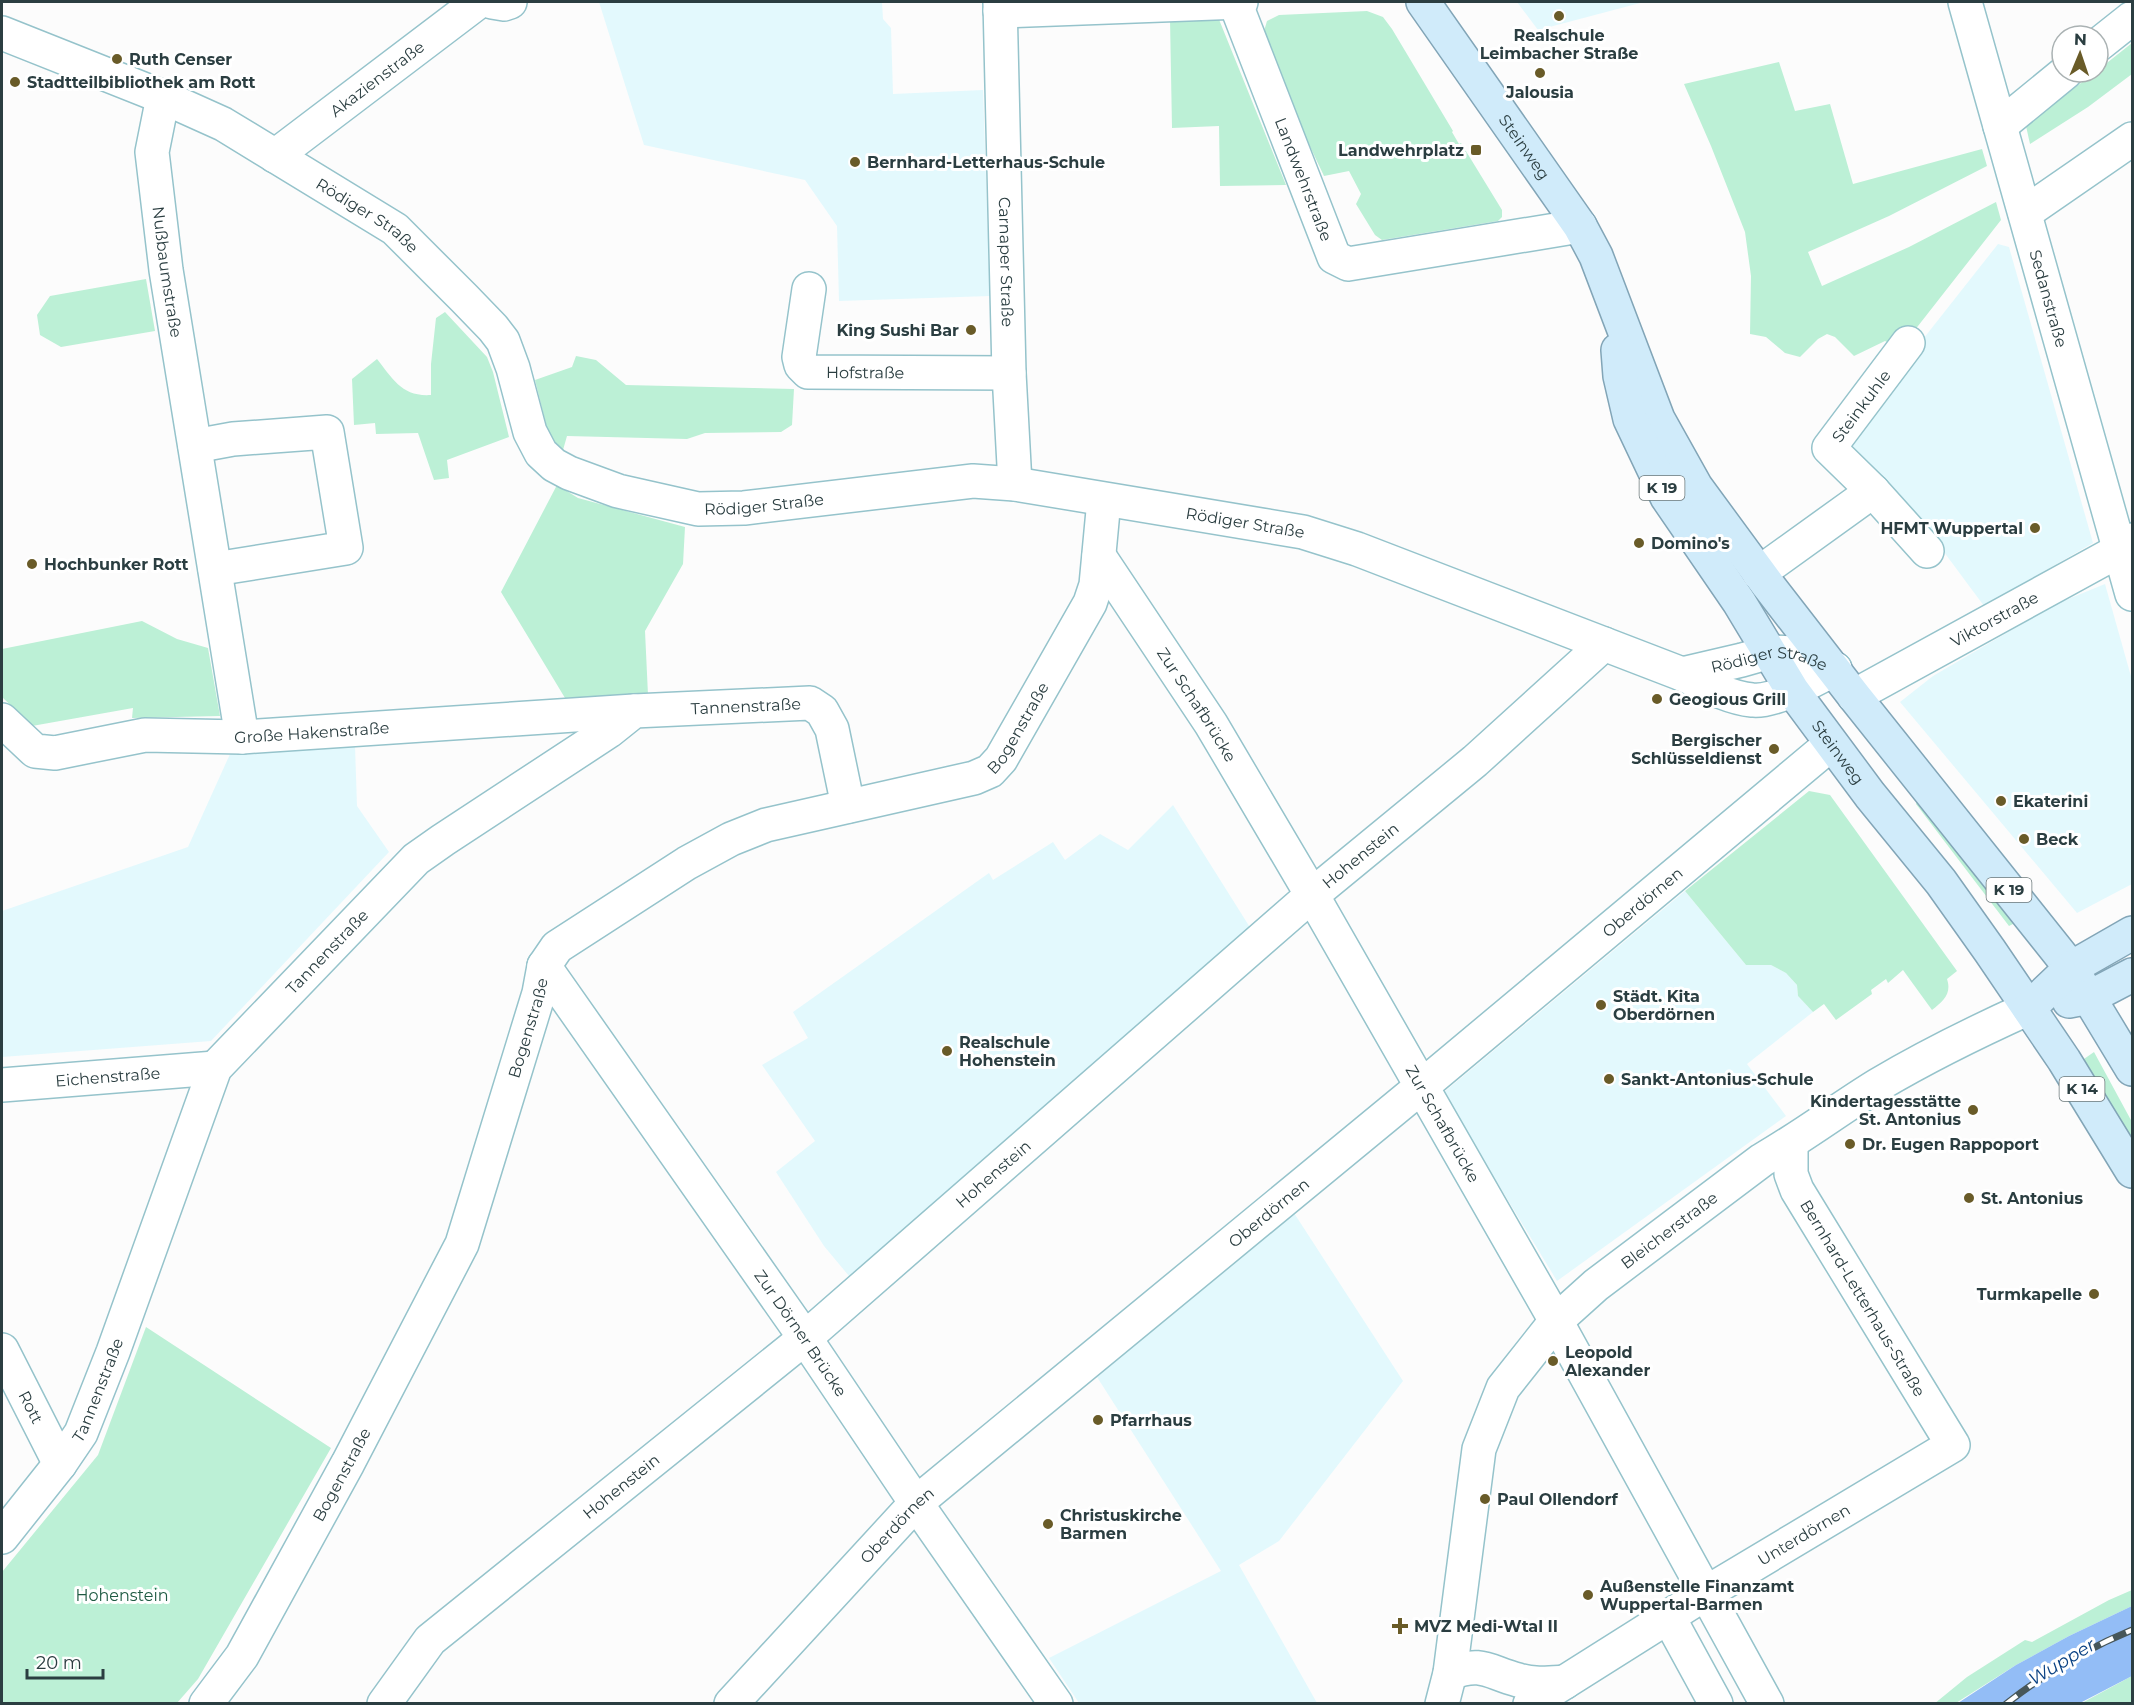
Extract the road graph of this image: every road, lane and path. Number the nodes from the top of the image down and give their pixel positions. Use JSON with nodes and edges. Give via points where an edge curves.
{"nodes":[{"id":1,"x":478,"y":2,"type":"edge"},
{"id":2,"x":492,"y":2,"type":"edge"},
{"id":3,"x":510,"y":2,"type":"edge"},
{"id":4,"x":1235,"y":2,"type":"edge"},
{"id":5,"x":1241,"y":2,"type":"edge"},
{"id":6,"x":1423,"y":2,"type":"edge"},
{"id":7,"x":1965,"y":2,"type":"edge"},
{"id":8,"x":1000,"y":6,"type":"edge"},
{"id":9,"x":2133,"y":18,"type":"edge"},
{"id":10,"x":2,"y":33,"type":"edge"},
{"id":11,"x":2110,"y":36,"type":"edge"},
{"id":12,"x":2051,"y":84,"type":"edge"},
{"id":13,"x":163,"y":97,"type":"junction"},
{"id":14,"x":2000,"y":126,"type":"junction"},
{"id":15,"x":2133,"y":140,"type":"edge"},
{"id":16,"x":275,"y":156,"type":"junction"},
{"id":17,"x":2025,"y":213,"type":"junction"},
{"id":18,"x":1580,"y":226,"type":"junction"},
{"id":19,"x":809,"y":289,"type":"dead end"},
{"id":20,"x":1614,"y":301,"type":"junction"},
{"id":21,"x":1908,"y":344,"type":"dead end"},
{"id":22,"x":1009,"y":374,"type":"junction"},
{"id":23,"x":195,"y":446,"type":"junction"},
{"id":24,"x":1015,"y":484,"type":"junction"},
{"id":25,"x":1873,"y":491,"type":"junction"},
{"id":26,"x":1104,"y":500,"type":"junction"},
{"id":27,"x":2126,"y":545,"type":"edge"},
{"id":28,"x":1927,"y":551,"type":"dead end"},
{"id":29,"x":1099,"y":556,"type":"junction"},
{"id":30,"x":215,"y":569,"type":"junction"},
{"id":31,"x":1759,"y":573,"type":"junction"},
{"id":32,"x":2133,"y":594,"type":"edge"},
{"id":33,"x":1604,"y":644,"type":"junction"},
{"id":34,"x":1770,"y":652,"type":"junction"},
{"id":35,"x":1835,"y":669,"type":"junction"},
{"id":36,"x":1682,"y":674,"type":"junction"},
{"id":37,"x":1792,"y":690,"type":"junction"},
{"id":38,"x":1854,"y":696,"type":"junction"},
{"id":39,"x":634,"y":711,"type":"junction"},
{"id":40,"x":2,"y":720,"type":"edge"},
{"id":41,"x":242,"y":737,"type":"junction"},
{"id":42,"x":1831,"y":744,"type":"junction"},
{"id":43,"x":848,"y":806,"type":"junction"},
{"id":44,"x":1312,"y":895,"type":"junction"},
{"id":45,"x":2133,"y":933,"type":"edge"},
{"id":46,"x":544,"y":966,"type":"junction"},
{"id":47,"x":2071,"y":968,"type":"junction"},
{"id":48,"x":2133,"y":975,"type":"edge"},
{"id":49,"x":2090,"y":997,"type":"junction"},
{"id":50,"x":2029,"y":1008,"type":"junction"},
{"id":51,"x":215,"y":1068,"type":"junction"},
{"id":52,"x":2133,"y":1069,"type":"edge"},
{"id":53,"x":2,"y":1084,"type":"edge"},
{"id":54,"x":1421,"y":1087,"type":"junction"},
{"id":55,"x":1791,"y":1144,"type":"junction"},
{"id":56,"x":2133,"y":1171,"type":"edge"},
{"id":57,"x":1556,"y":1321,"type":"junction"},
{"id":58,"x":805,"y":1338,"type":"junction"},
{"id":59,"x":2,"y":1350,"type":"edge"},
{"id":60,"x":1953,"y":1445,"type":"joint"},
{"id":61,"x":60,"y":1464,"type":"junction"},
{"id":62,"x":916,"y":1503,"type":"junction"},
{"id":63,"x":2,"y":1537,"type":"edge"},
{"id":64,"x":1706,"y":1593,"type":"junction"},
{"id":65,"x":1669,"y":1618,"type":"junction"},
{"id":66,"x":1565,"y":1682,"type":"junction"},
{"id":67,"x":1446,"y":1688,"type":"edge"},
{"id":68,"x":206,"y":1704,"type":"edge"},
{"id":69,"x":384,"y":1704,"type":"edge"},
{"id":70,"x":731,"y":1704,"type":"edge"},
{"id":71,"x":1056,"y":1704,"type":"edge"},
{"id":72,"x":1530,"y":1704,"type":"edge"},
{"id":73,"x":1716,"y":1704,"type":"edge"},
{"id":74,"x":1767,"y":1704,"type":"edge"}],
"edges":[{"from":1,"to":16,"type":"street","name":"Akazienstraße"},
{"from":2,"to":3,"type":"street"},
{"from":4,"to":5,"type":"street"},
{"from":4,"to":8,"type":"street"},
{"from":4,"to":18,"type":"street","name":"Landwehrstraße","via":[[1334,257],[1348,264]]},
{"from":6,"to":18,"type":"main road","name":"Steinweg","number":"K 19"},
{"from":7,"to":14,"type":"street","name":"Sedanstraße"},
{"from":8,"to":22,"type":"street","name":"Carnaper Straße"},
{"from":9,"to":11,"type":"street"},
{"from":10,"to":13,"type":"street","name":"Rödiger Straße"},
{"from":12,"to":14,"type":"street"},
{"from":13,"to":16,"type":"street","name":"Rödiger Straße","via":[[223,124]]},
{"from":13,"to":23,"type":"street","name":"Nußbaumstraße","via":[[152,152],[166,270]]},
{"from":14,"to":17,"type":"street","name":"Sedanstraße"},
{"from":15,"to":17,"type":"street"},
{"from":16,"to":24,"type":"street","name":"Rödiger Straße","via":[[395,229],[493,328],[503,341],[513,368],[535,442],[554,465],[569,473],[618,491],[698,509],[744,508],[973,482]]},
{"from":17,"to":27,"type":"street","name":"Sedanstraße"},
{"from":18,"to":20,"type":"main road","name":"Steinweg","number":"K 19"},
{"from":19,"to":22,"type":"street","name":"Hofstraße","via":[[799,357],[808,372]]},
{"from":20,"to":31,"type":"main road","name":"Steinweg","number":"K 19","via":[[1658,418],[1696,487]]},
{"from":20,"to":34,"type":"main road","name":"Steinweg","number":"K 19","via":[[1620,376],[1630,419],[1666,497]]},
{"from":21,"to":25,"type":"street","name":"Steinkuhle","via":[[1829,448]]},
{"from":22,"to":24,"type":"street","name":"Carnaper Straße"},
{"from":23,"to":30,"type":"street","name":"Nußbaumstraße"},
{"from":23,"to":30,"type":"street","via":[[327,432],[346,548]]},
{"from":24,"to":26,"type":"street","name":"Rödiger Straße"},
{"from":25,"to":28,"type":"street","name":"Steinkuhle"},
{"from":25,"to":31,"type":"street"},
{"from":26,"to":29,"type":"street","name":"Bogenstraße"},
{"from":26,"to":33,"type":"street","name":"Rödiger Straße","via":[[1303,532]]},
{"from":27,"to":32,"type":"street","name":"Sedanstraße"},
{"from":27,"to":38,"type":"street","name":"Viktorstraße"},
{"from":29,"to":43,"type":"street","name":"Bogenstraße","via":[[1090,603],[1001,759],[990,771]]},
{"from":29,"to":44,"type":"street","name":"Zur Schafbrücke","via":[[1211,724]]},
{"from":30,"to":41,"type":"street","name":"Nußbaumstraße"},
{"from":31,"to":35,"type":"main road","name":"Steinweg","number":"K 19"},
{"from":33,"to":36,"type":"street","name":"Rödiger Straße"},
{"from":33,"to":44,"type":"street","name":"Hohenstein","via":[[1475,761]]},
{"from":34,"to":35,"type":"street","name":"Rödiger Straße","via":[[1796,653]]},
{"from":34,"to":36,"type":"street","name":"Rödiger Straße"},
{"from":34,"to":37,"type":"main road","name":"Steinweg","number":"K 19"},
{"from":35,"to":37,"type":"street","name":"Rödiger Straße"},
{"from":35,"to":38,"type":"main road","name":"Steinweg","number":"K 19"},
{"from":36,"to":37,"type":"street","name":"Rödiger Straße","via":[[1711,688],[1752,700]]},
{"from":37,"to":42,"type":"main road","name":"Steinweg","number":"K 19"},
{"from":38,"to":47,"type":"main road","name":"Steinweg","number":"K 19"},
{"from":39,"to":41,"type":"street","name":"Große Hakenstraße"},
{"from":39,"to":43,"type":"street","name":"Tannenstraße","via":[[810,703],[822,711],[832,729]]},
{"from":39,"to":51,"type":"street","name":"Tannenstraße","via":[[416,859]]},
{"from":40,"to":41,"type":"street","name":"Große Hakenstraße","via":[[34,751],[56,753],[145,735]]},
{"from":42,"to":50,"type":"main road","name":"Steinweg","number":"K 19","via":[[1941,882]]},
{"from":42,"to":54,"type":"street","name":"Oberdörnen"},
{"from":43,"to":46,"type":"street","name":"Bogenstraße","via":[[766,825],[731,839],[558,947]]},
{"from":44,"to":54,"type":"street","name":"Zur Schafbrücke"},
{"from":44,"to":58,"type":"street","name":"Hohenstein"},
{"from":45,"to":47,"type":"main road","name":"Bleicherstraße"},
{"from":46,"to":58,"type":"street","name":"Zur Dörner Brücke"},
{"from":46,"to":68,"type":"street","name":"Bogenstraße","via":[[462,1244],[247,1646]]},
{"from":47,"to":49,"type":"main road","name":"Steinweg"},
{"from":47,"to":50,"type":"main road","name":"Bleicherstraße"},
{"from":48,"to":49,"type":"main road"},
{"from":49,"to":50,"type":"main road"},
{"from":49,"to":52,"type":"main road","name":"Steinweg"},
{"from":50,"to":55,"type":"street","name":"Bleicherstraße","via":[[1877,1086]]},
{"from":50,"to":56,"type":"main road","name":"Steinweg","number":"K 14"},
{"from":51,"to":53,"type":"street","name":"Eichenstraße"},
{"from":51,"to":61,"type":"street","name":"Tannenstraße","via":[[113,1352],[81,1433]]},
{"from":54,"to":57,"type":"street","name":"Zur Schafbrücke"},
{"from":54,"to":62,"type":"street","name":"Oberdörnen"},
{"from":55,"to":57,"type":"street","name":"Bleicherstraße","via":[[1762,1160],[1637,1253]]},
{"from":55,"to":60,"type":"street","name":"Bernhard-Letterhaus-Straße","via":[[1791,1174],[1797,1190]]},
{"from":57,"to":64,"type":"street","name":"Zur Schafbrücke"},
{"from":57,"to":67,"type":"street","name":"Bleicherstraße","via":[[1503,1388],[1479,1449]]},
{"from":58,"to":62,"type":"street","name":"Zur Dörner Brücke"},
{"from":58,"to":69,"type":"street","name":"Hohenstein","via":[[430,1640]]},
{"from":59,"to":61,"type":"street","name":"Rott"},
{"from":60,"to":64,"type":"street","name":"Unterdörnen"},
{"from":61,"to":63,"type":"street","name":"Tannenstraße"},
{"from":62,"to":70,"type":"street","name":"Oberdörnen"},
{"from":62,"to":71,"type":"street","name":"Zur Dörner Brücke"},
{"from":64,"to":65,"type":"street","name":"Unterdörnen"},
{"from":64,"to":74,"type":"street","name":"Zur Schafbrücke"},
{"from":65,"to":66,"type":"street","name":"Unterdörnen"},
{"from":65,"to":73,"type":"street"},
{"from":66,"to":67,"type":"street","name":"Unterdörnen","via":[[1534,1683],[1482,1667],[1465,1668]]},
{"from":66,"to":72,"type":"street","name":"Unterdörnen"}]}
